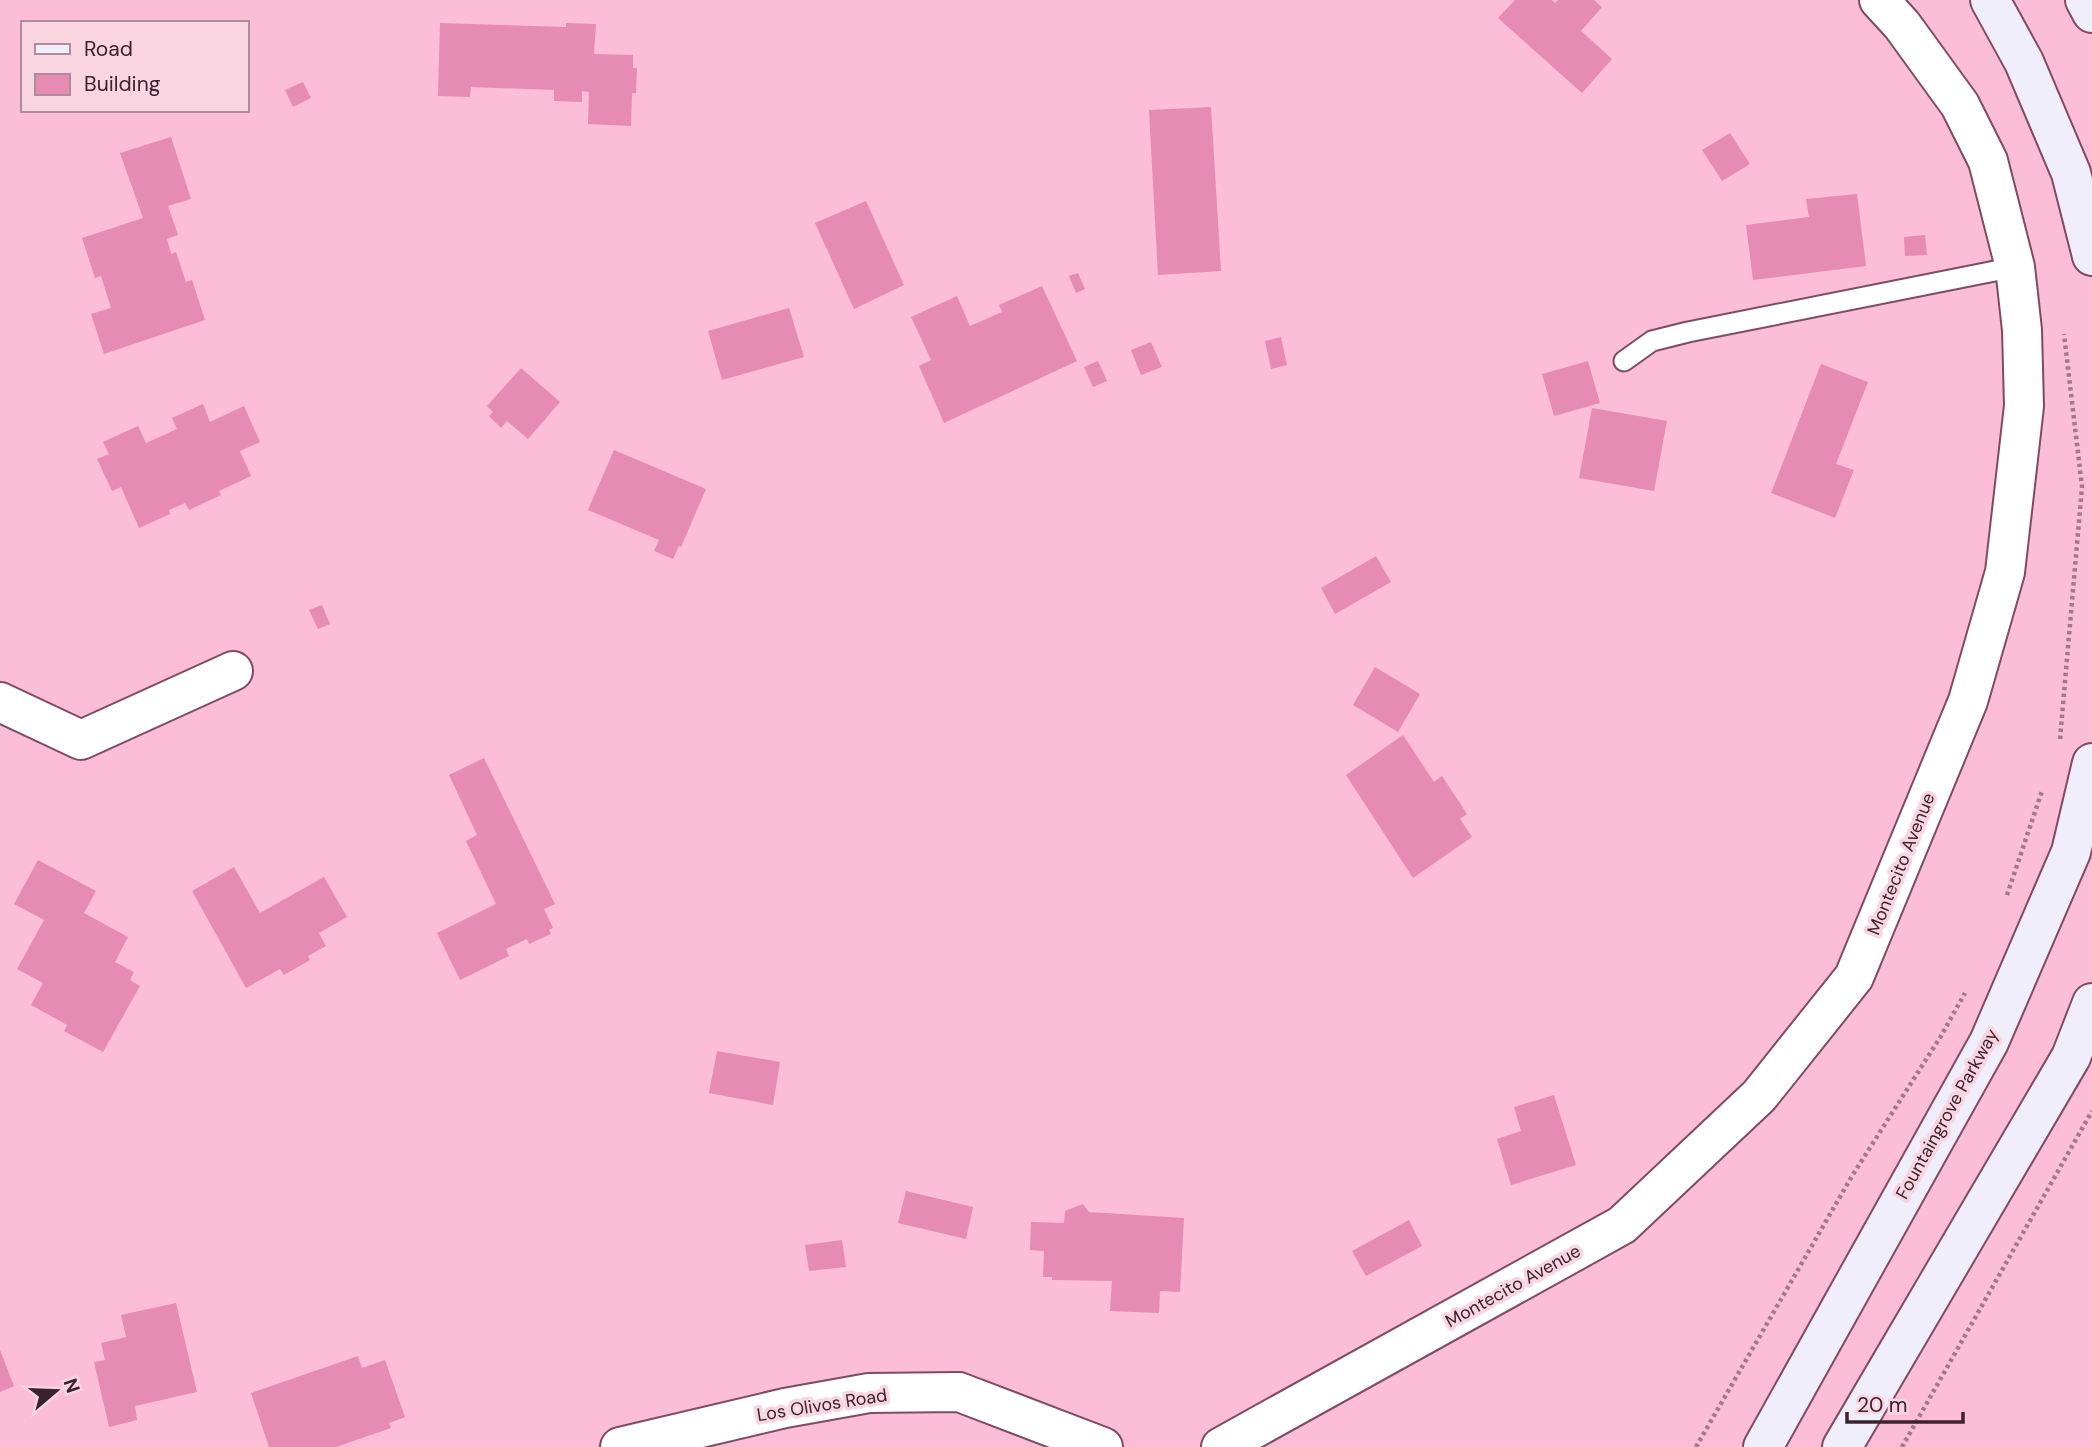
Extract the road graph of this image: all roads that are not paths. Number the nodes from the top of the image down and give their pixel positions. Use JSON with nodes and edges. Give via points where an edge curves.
{"nodes":[{"id":1,"x":1879,"y":0,"type":"edge"},
{"id":2,"x":1959,"y":0,"type":"edge"},
{"id":3,"x":1990,"y":0,"type":"edge"},
{"id":4,"x":2085,"y":0,"type":"edge"},
{"id":5,"x":2092,"y":13,"type":"edge"},
{"id":6,"x":2071,"y":173,"type":"junction"},
{"id":7,"x":2092,"y":256,"type":"edge"},
{"id":8,"x":2015,"y":267,"type":"junction"},
{"id":9,"x":1624,"y":361,"type":"dead end"},
{"id":10,"x":233,"y":671,"type":"dead end"},
{"id":11,"x":0,"y":702,"type":"edge"},
{"id":12,"x":2092,"y":764,"type":"edge"},
{"id":13,"x":2092,"y":1003,"type":"edge"},
{"id":14,"x":620,"y":1447,"type":"edge"},
{"id":15,"x":1102,"y":1447,"type":"edge"},
{"id":16,"x":1221,"y":1447,"type":"edge"},
{"id":17,"x":1763,"y":1447,"type":"edge"},
{"id":18,"x":1842,"y":1447,"type":"edge"}],
"edges":[{"from":1,"to":8,"type":"street","name":"Montecito Avenue","via":[[1960,104],[1988,161]]},
{"from":2,"to":6,"type":"main road","via":[[1983,25]]},
{"from":3,"to":6,"type":"main road","via":[[2024,62]]},
{"from":4,"to":5,"type":"main road"},
{"from":6,"to":7,"type":"main road"},
{"from":8,"to":9,"type":"lane","via":[[1676,335],[1653,341]]},
{"from":8,"to":16,"type":"street","name":"Montecito Avenue","via":[[2024,406],[2005,572],[1968,701],[1854,977],[1759,1096],[1622,1225]]},
{"from":10,"to":11,"type":"street","via":[[80,740]]},
{"from":12,"to":17,"type":"main road","name":"Fountaingrove Parkway","via":[[2071,852],[1989,1042]]},
{"from":13,"to":18,"type":"main road","via":[[2071,1057]]},
{"from":14,"to":15,"type":"street","name":"Los Olivos Road","via":[[785,1408],[869,1394],[959,1392]]}]}
